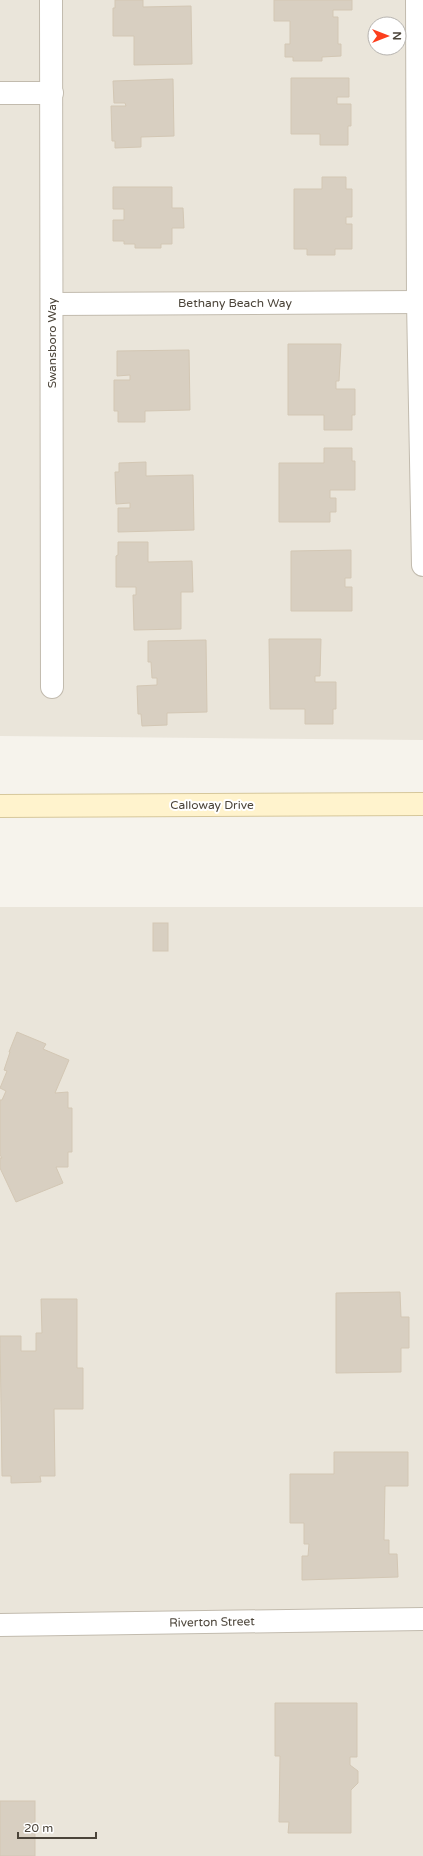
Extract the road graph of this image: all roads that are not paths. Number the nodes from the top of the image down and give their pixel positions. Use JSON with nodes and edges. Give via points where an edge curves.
{"nodes":[{"id":1,"x":51,"y":0,"type":"edge"},
{"id":2,"x":417,"y":0,"type":"edge"},
{"id":3,"x":420,"y":30,"type":"edge"},
{"id":4,"x":0,"y":92,"type":"edge"},
{"id":5,"x":52,"y":92,"type":"junction"},
{"id":6,"x":418,"y":302,"type":"junction"},
{"id":7,"x":52,"y":304,"type":"junction"},
{"id":8,"x":423,"y":565,"type":"edge"},
{"id":9,"x":52,"y":687,"type":"dead end"},
{"id":10,"x":423,"y":804,"type":"edge"},
{"id":11,"x":0,"y":806,"type":"edge"},
{"id":12,"x":423,"y":1619,"type":"edge"},
{"id":13,"x":0,"y":1625,"type":"edge"}],
"edges":[{"from":1,"to":5,"type":"street","name":"Swansboro Way"},
{"from":2,"to":3,"type":"street"},
{"from":3,"to":6,"type":"street"},
{"from":4,"to":5,"type":"street"},
{"from":5,"to":7,"type":"street","name":"Swansboro Way"},
{"from":6,"to":7,"type":"street","name":"Bethany Beach Way"},
{"from":6,"to":8,"type":"street"},
{"from":7,"to":9,"type":"street","name":"Swansboro Way"},
{"from":10,"to":11,"type":"main road","name":"Calloway Drive"},
{"from":12,"to":13,"type":"street","name":"Riverton Street"}]}
